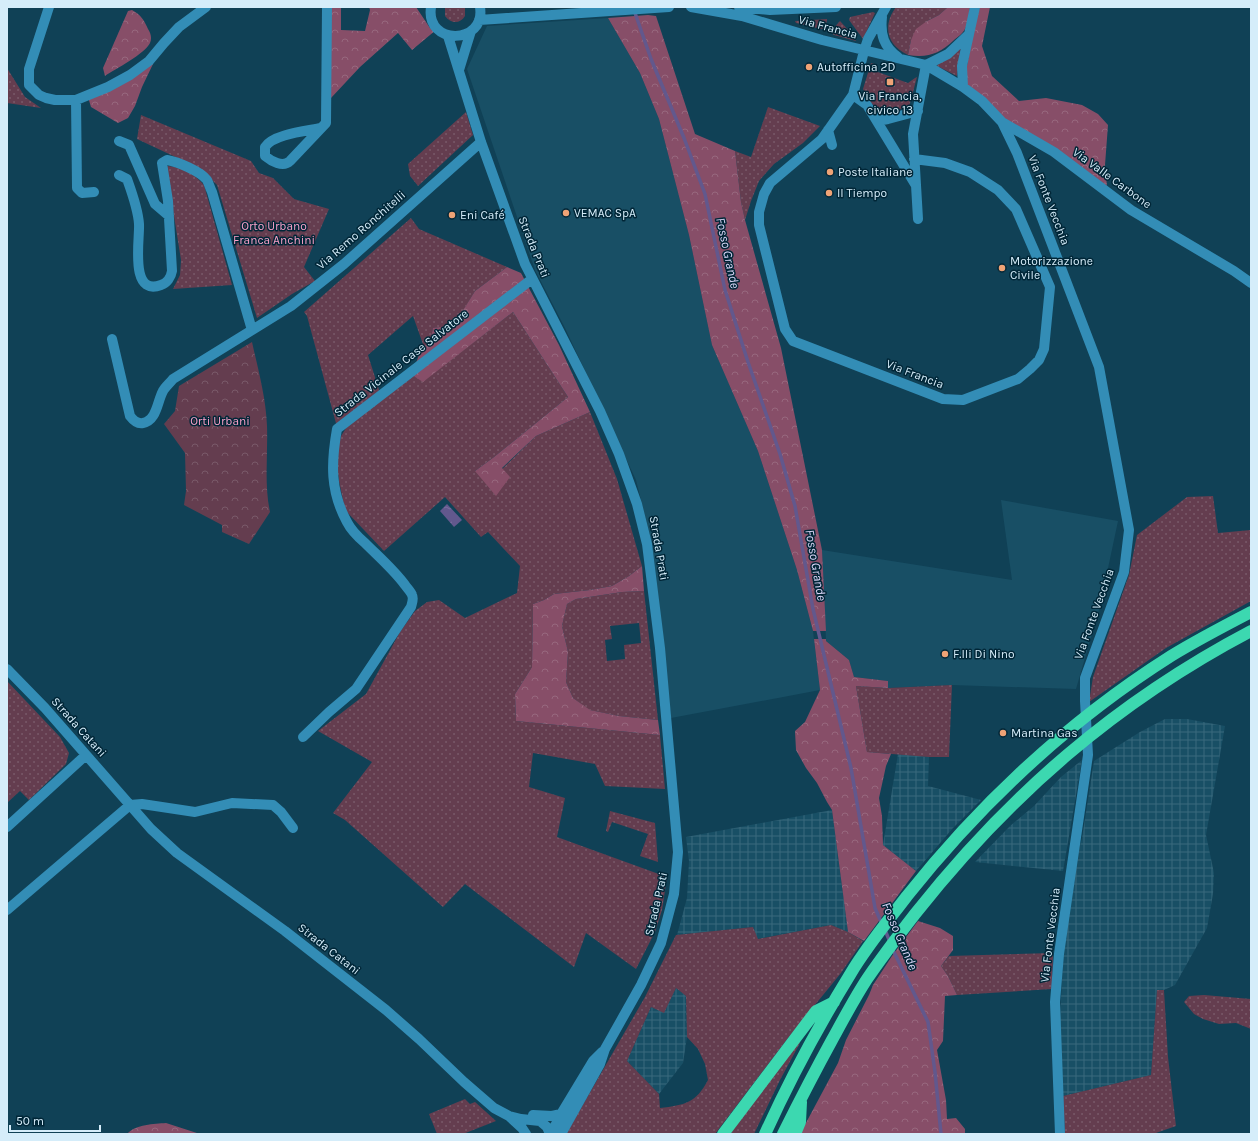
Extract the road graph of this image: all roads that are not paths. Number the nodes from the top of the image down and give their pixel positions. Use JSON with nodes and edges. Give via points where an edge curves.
{"nodes":[{"id":1,"x":49,"y":7,"type":"edge"},
{"id":2,"x":206,"y":7,"type":"edge"},
{"id":3,"x":327,"y":7,"type":"edge"},
{"id":4,"x":480,"y":7,"type":"edge"},
{"id":5,"x":670,"y":7,"type":"edge"},
{"id":6,"x":691,"y":7,"type":"edge"},
{"id":7,"x":739,"y":7,"type":"edge"},
{"id":8,"x":834,"y":7,"type":"edge"},
{"id":9,"x":975,"y":7,"type":"edge"},
{"id":10,"x":429,"y":9,"type":"edge"},
{"id":11,"x":884,"y":9,"type":"edge"},
{"id":12,"x":479,"y":20,"type":"junction"},
{"id":13,"x":471,"y":31,"type":"junction"},
{"id":14,"x":969,"y":33,"type":"junction"},
{"id":15,"x":448,"y":36,"type":"junction"},
{"id":16,"x":864,"y":50,"type":"junction"},
{"id":17,"x":901,"y":59,"type":"junction"},
{"id":18,"x":926,"y":65,"type":"junction"},
{"id":19,"x":459,"y":70,"type":"junction"},
{"id":20,"x":963,"y":87,"type":"junction"},
{"id":21,"x":853,"y":95,"type":"junction"},
{"id":22,"x":76,"y":100,"type":"junction"},
{"id":23,"x":918,"y":110,"type":"junction"},
{"id":24,"x":877,"y":120,"type":"junction"},
{"id":25,"x":1002,"y":122,"type":"junction"},
{"id":26,"x":321,"y":128,"type":"junction"},
{"id":27,"x":828,"y":130,"type":"junction"},
{"id":28,"x":119,"y":141,"type":"dead end"},
{"id":29,"x":481,"y":142,"type":"junction"},
{"id":30,"x":832,"y":145,"type":"dead end"},
{"id":31,"x":914,"y":159,"type":"junction"},
{"id":32,"x":119,"y":175,"type":"dead end"},
{"id":33,"x":916,"y":184,"type":"junction"},
{"id":34,"x":94,"y":192,"type":"dead end"},
{"id":35,"x":169,"y":216,"type":"junction"},
{"id":36,"x":918,"y":219,"type":"dead end"},
{"id":37,"x":532,"y":279,"type":"junction"},
{"id":38,"x":1251,"y":283,"type":"edge"},
{"id":39,"x":252,"y":330,"type":"junction"},
{"id":40,"x":112,"y":339,"type":"dead end"},
{"id":41,"x":1251,"y":612,"type":"edge"},
{"id":42,"x":1251,"y":631,"type":"edge"},
{"id":43,"x":7,"y":669,"type":"edge"},
{"id":44,"x":303,"y":737,"type":"dead end"},
{"id":45,"x":86,"y":755,"type":"junction"},
{"id":46,"x":130,"y":805,"type":"junction"},
{"id":47,"x":7,"y":827,"type":"edge"},
{"id":48,"x":293,"y":828,"type":"dead end"},
{"id":49,"x":7,"y":910,"type":"edge"},
{"id":50,"x":834,"y":1002,"type":"junction"},
{"id":51,"x":605,"y":1049,"type":"junction"},
{"id":52,"x":802,"y":1096,"type":"junction"},
{"id":53,"x":561,"y":1114,"type":"junction"},
{"id":54,"x":509,"y":1116,"type":"junction"},
{"id":55,"x":526,"y":1134,"type":"edge"},
{"id":56,"x":550,"y":1134,"type":"edge"},
{"id":57,"x":561,"y":1134,"type":"edge"},
{"id":58,"x":723,"y":1134,"type":"edge"},
{"id":59,"x":765,"y":1134,"type":"edge"},
{"id":60,"x":784,"y":1134,"type":"edge"},
{"id":61,"x":795,"y":1134,"type":"edge"},
{"id":62,"x":1060,"y":1134,"type":"edge"}],
"edges":[{"from":1,"to":22,"type":"street","via":[[29,69],[29,85],[46,98]]},
{"from":2,"to":22,"type":"street","via":[[179,27],[149,61],[130,75]]},
{"from":3,"to":26,"type":"street","via":[[326,123]]},
{"from":4,"to":12,"type":"street"},
{"from":5,"to":12,"type":"street"},
{"from":6,"to":16,"type":"street","name":"Via Francia","via":[[742,16]]},
{"from":7,"to":8,"type":"street","name":"Via Francia","via":[[770,10]]},
{"from":9,"to":14,"type":"street"},
{"from":10,"to":15,"type":"street","via":[[435,26]]},
{"from":11,"to":16,"type":"street","name":"Via Francia"},
{"from":11,"to":17,"type":"street","name":"Via Francia","via":[[881,30],[884,39],[891,52]]},
{"from":12,"to":13,"type":"street"},
{"from":13,"to":15,"type":"street","via":[[456,37]]},
{"from":13,"to":19,"type":"street"},
{"from":14,"to":18,"type":"street","via":[[948,54]]},
{"from":14,"to":20,"type":"street","via":[[962,66]]},
{"from":15,"to":19,"type":"street","name":"Strada Prati"},
{"from":16,"to":17,"type":"street","name":"Via Francia"},
{"from":16,"to":21,"type":"street","name":"Via Francia"},
{"from":17,"to":18,"type":"street","name":"Via Francia"},
{"from":18,"to":20,"type":"street","name":"Via Francia"},
{"from":18,"to":23,"type":"street"},
{"from":19,"to":29,"type":"street","name":"Strada Prati"},
{"from":20,"to":25,"type":"street","name":"Via Valle Carbone"},
{"from":21,"to":24,"type":"street","via":[[867,105]]},
{"from":21,"to":27,"type":"street","name":"Via Francia"},
{"from":22,"to":34,"type":"street","via":[[78,188],[82,192]]},
{"from":23,"to":24,"type":"street"},
{"from":23,"to":31,"type":"street","via":[[913,134]]},
{"from":24,"to":33,"type":"street"},
{"from":25,"to":38,"type":"street","name":"Via Valle Carbone","via":[[1054,152],[1131,210]]},
{"from":25,"to":62,"type":"street","name":"Via Fonte Vecchia","via":[[1017,152],[1099,366],[1129,530],[1124,572],[1085,678],[1088,755],[1058,954],[1055,1002]]},
{"from":26,"to":26,"type":"street","via":[[287,164],[265,156],[265,147],[271,141]]},
{"from":27,"to":30,"type":"street"},
{"from":27,"to":31,"type":"street","name":"Via Francia","via":[[822,139],[770,183],[759,212],[759,225],[785,329],[793,341],[943,399],[963,400],[1018,379],[1039,360],[1044,349],[1050,287],[1016,210],[998,190],[970,172],[945,163]]},
{"from":28,"to":35,"type":"street","via":[[129,145],[155,204]]},
{"from":29,"to":37,"type":"street","name":"Strada Prati","via":[[519,250]]},
{"from":29,"to":39,"type":"street","name":"Via Remo Ronchitelli","via":[[344,264],[292,306]]},
{"from":31,"to":33,"type":"street"},
{"from":32,"to":35,"type":"street","via":[[127,179],[139,223],[140,278],[150,286],[164,284],[172,271]]},
{"from":33,"to":36,"type":"street"},
{"from":35,"to":39,"type":"street","via":[[162,163],[167,160],[202,175],[210,186]]},
{"from":37,"to":44,"type":"street","name":"Strada Vicinale Case Salvatore","via":[[337,429],[333,450],[335,495],[347,524],[399,577],[413,596],[413,601],[356,689]]},
{"from":37,"to":51,"type":"street","name":"Strada Prati","via":[[600,411],[637,504],[647,544],[660,648],[678,852],[675,889],[661,943],[641,986]]},
{"from":39,"to":40,"type":"street","name":"Via Remo Ronchitelli","via":[[173,379],[163,390],[152,418],[140,423],[132,419],[128,412]]},
{"from":41,"to":50,"type":"highway","via":[[1185,648],[1100,706],[1042,754],[987,805],[934,862],[877,935],[851,971]]},
{"from":42,"to":52,"type":"highway","via":[[1148,692],[1085,739],[999,818],[947,874],[892,943],[866,981]]},
{"from":43,"to":45,"type":"street","name":"Strada Catani"},
{"from":45,"to":46,"type":"street","name":"Strada Catani"},
{"from":45,"to":47,"type":"street"},
{"from":46,"to":48,"type":"street","via":[[142,804],[195,812],[232,802],[273,805]]},
{"from":46,"to":49,"type":"street"},
{"from":46,"to":54,"type":"street","name":"Strada Catani","via":[[177,853],[285,931],[386,1010],[494,1108]]},
{"from":50,"to":58,"type":"highway","via":[[816,1011]]},
{"from":50,"to":59,"type":"highway","via":[[800,1062]]},
{"from":51,"to":53,"type":"street","name":"Strada Prati","via":[[593,1061]]},
{"from":51,"to":57,"type":"street","name":"Strada Prati","via":[[600,1064]]},
{"from":52,"to":60,"type":"highway"},
{"from":52,"to":61,"type":"highway","via":[[800,1122]]},
{"from":53,"to":54,"type":"street"},
{"from":53,"to":56,"type":"street","name":"Strada Prati"},
{"from":54,"to":55,"type":"street"},
{"from":54,"to":56,"type":"street","name":"Strada Catani","via":[[540,1121]]}]}
